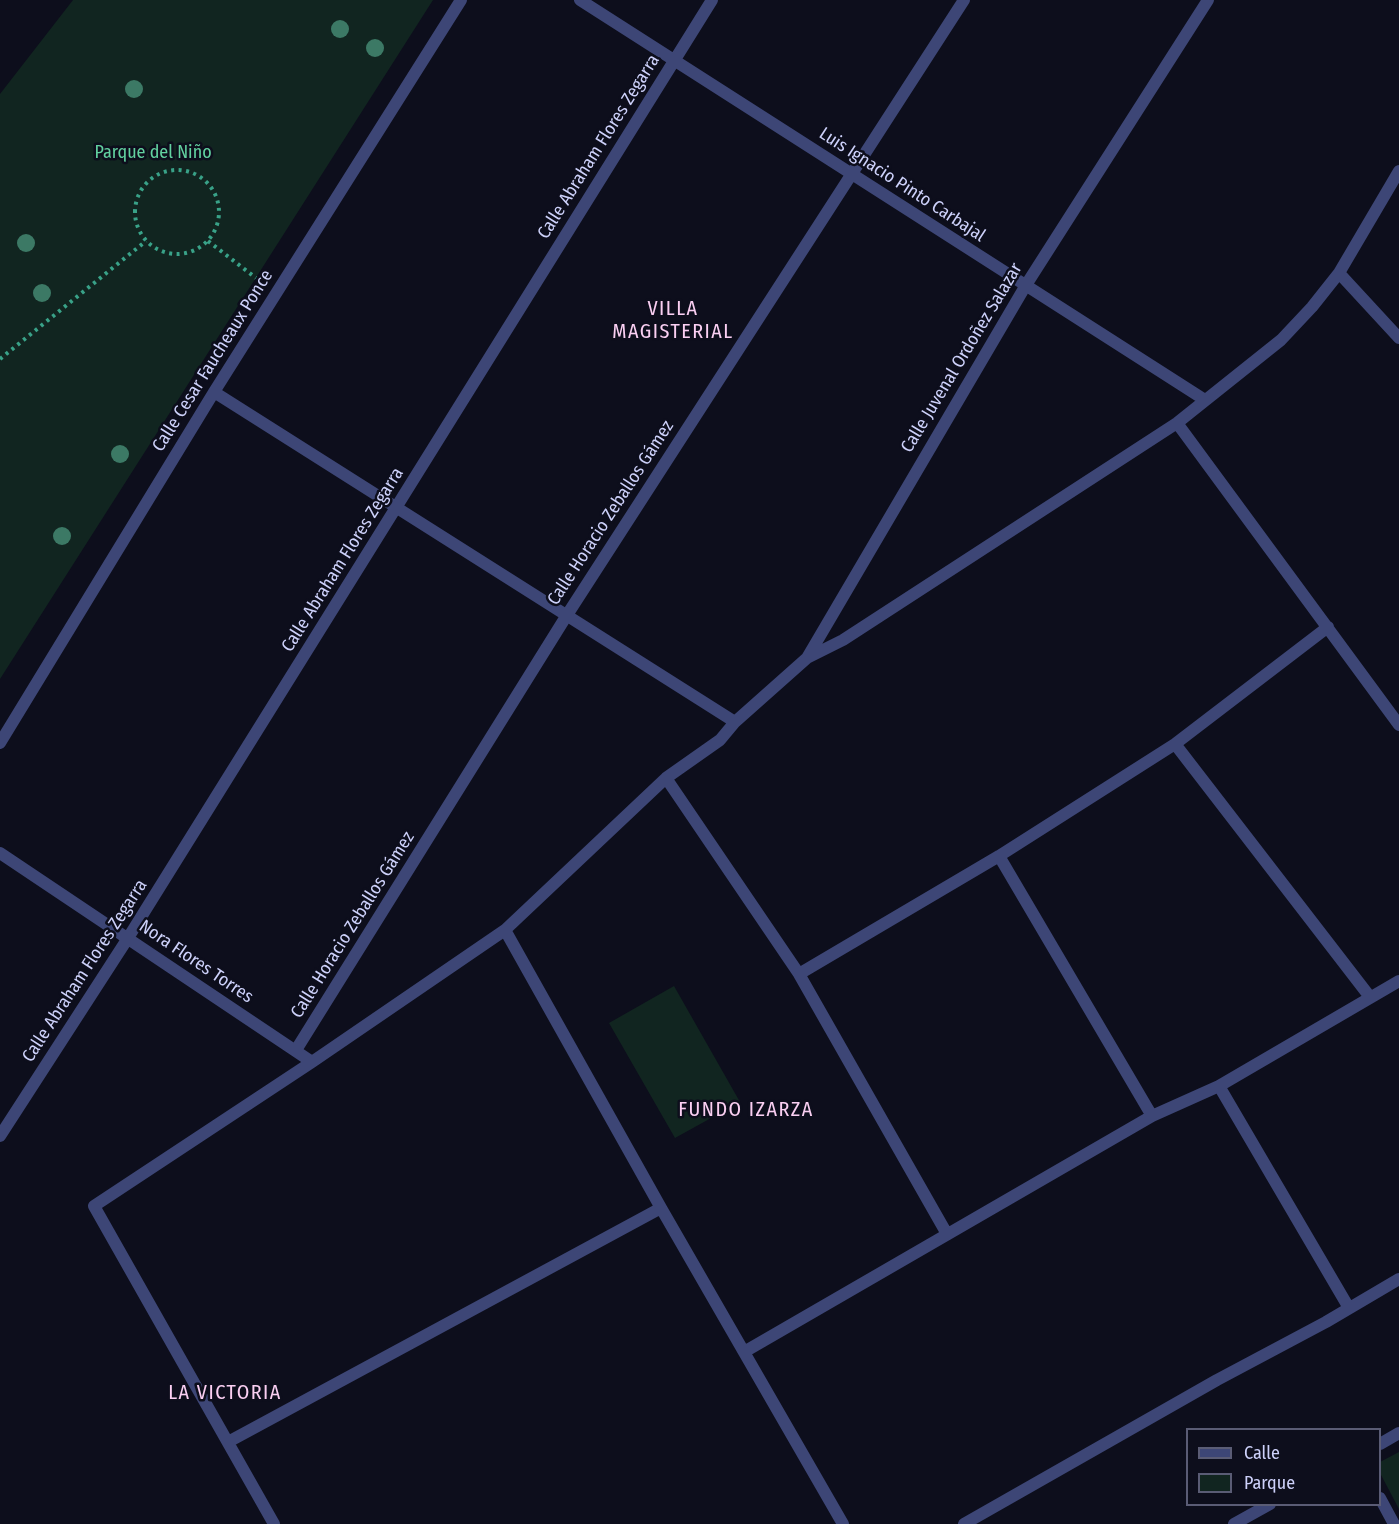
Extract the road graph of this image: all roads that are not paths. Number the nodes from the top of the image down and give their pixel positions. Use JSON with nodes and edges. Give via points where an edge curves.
{"nodes":[{"id":1,"x":460,"y":0,"type":"edge"},
{"id":2,"x":580,"y":0,"type":"edge"},
{"id":3,"x":712,"y":0,"type":"edge"},
{"id":4,"x":964,"y":0,"type":"edge"},
{"id":5,"x":1208,"y":0,"type":"edge"},
{"id":6,"x":674,"y":60,"type":"junction"},
{"id":7,"x":1399,"y":171,"type":"edge"},
{"id":8,"x":851,"y":174,"type":"junction"},
{"id":9,"x":1339,"y":273,"type":"junction"},
{"id":10,"x":1026,"y":285,"type":"junction"},
{"id":11,"x":1399,"y":338,"type":"edge"},
{"id":12,"x":214,"y":392,"type":"junction"},
{"id":13,"x":1205,"y":400,"type":"junction"},
{"id":14,"x":1177,"y":423,"type":"junction"},
{"id":15,"x":397,"y":507,"type":"junction"},
{"id":16,"x":567,"y":615,"type":"junction"},
{"id":17,"x":1328,"y":627,"type":"junction"},
{"id":18,"x":807,"y":658,"type":"junction"},
{"id":19,"x":735,"y":722,"type":"junction"},
{"id":20,"x":1399,"y":725,"type":"edge"},
{"id":21,"x":0,"y":743,"type":"edge"},
{"id":22,"x":1175,"y":744,"type":"junction"},
{"id":23,"x":666,"y":778,"type":"junction"},
{"id":24,"x":0,"y":853,"type":"edge"},
{"id":25,"x":999,"y":856,"type":"junction"},
{"id":26,"x":505,"y":930,"type":"junction"},
{"id":27,"x":128,"y":938,"type":"junction"},
{"id":28,"x":799,"y":974,"type":"junction"},
{"id":29,"x":1399,"y":981,"type":"edge"},
{"id":30,"x":1370,"y":997,"type":"junction"},
{"id":31,"x":296,"y":1050,"type":"junction"},
{"id":32,"x":312,"y":1062,"type":"junction"},
{"id":33,"x":1219,"y":1086,"type":"junction"},
{"id":34,"x":1152,"y":1116,"type":"junction"},
{"id":35,"x":0,"y":1136,"type":"edge"},
{"id":36,"x":661,"y":1208,"type":"junction"},
{"id":37,"x":947,"y":1234,"type":"junction"},
{"id":38,"x":1399,"y":1279,"type":"edge"},
{"id":39,"x":1349,"y":1308,"type":"junction"},
{"id":40,"x":744,"y":1352,"type":"junction"},
{"id":41,"x":1399,"y":1433,"type":"edge"},
{"id":42,"x":228,"y":1442,"type":"junction"},
{"id":43,"x":1381,"y":1443,"type":"edge"},
{"id":44,"x":1381,"y":1500,"type":"edge"},
{"id":45,"x":1266,"y":1506,"type":"edge"},
{"id":46,"x":274,"y":1524,"type":"edge"},
{"id":47,"x":843,"y":1524,"type":"edge"},
{"id":48,"x":964,"y":1524,"type":"edge"},
{"id":49,"x":1234,"y":1524,"type":"edge"},
{"id":50,"x":1394,"y":1524,"type":"edge"}],
"edges":[{"from":1,"to":12,"type":"street","name":"Calle Cesar Faucheaux Ponce"},
{"from":2,"to":6,"type":"street","name":"Luis Ignacio Pinto Carbajal"},
{"from":3,"to":6,"type":"street","name":"Calle Abraham Flores Zegarra"},
{"from":4,"to":8,"type":"street","name":"Calle Horacio Zeballos Gámez"},
{"from":5,"to":10,"type":"street","name":"Calle Juvenal Ordoñez Salazar"},
{"from":6,"to":8,"type":"street","name":"Luis Ignacio Pinto Carbajal"},
{"from":6,"to":15,"type":"street","name":"Calle Abraham Flores Zegarra"},
{"from":7,"to":9,"type":"street"},
{"from":8,"to":10,"type":"street","name":"Luis Ignacio Pinto Carbajal"},
{"from":8,"to":16,"type":"street","name":"Calle Horacio Zeballos Gámez"},
{"from":9,"to":11,"type":"street"},
{"from":9,"to":13,"type":"street","via":[[1281,340]]},
{"from":10,"to":13,"type":"street","name":"Luis Ignacio Pinto Carbajal"},
{"from":10,"to":18,"type":"street","name":"Calle Juvenal Ordoñez Salazar"},
{"from":12,"to":15,"type":"street"},
{"from":12,"to":21,"type":"street","name":"Calle Cesar Faucheaux Ponce"},
{"from":13,"to":14,"type":"street"},
{"from":14,"to":17,"type":"street"},
{"from":14,"to":18,"type":"street","via":[[843,640]]},
{"from":15,"to":16,"type":"street"},
{"from":15,"to":27,"type":"street","name":"Calle Abraham Flores Zegarra"},
{"from":16,"to":19,"type":"street"},
{"from":16,"to":31,"type":"street","name":"Calle Horacio Zeballos Gámez"},
{"from":17,"to":20,"type":"street"},
{"from":17,"to":22,"type":"street"},
{"from":18,"to":19,"type":"street","name":"Calle Juvenal Ordoñez Salazar"},
{"from":19,"to":23,"type":"street","name":"Calle Juvenal Ordoñez Salazar","via":[[720,740]]},
{"from":22,"to":25,"type":"street"},
{"from":22,"to":30,"type":"street"},
{"from":23,"to":26,"type":"street","name":"Calle Juvenal Ordoñez Salazar"},
{"from":23,"to":28,"type":"street"},
{"from":24,"to":27,"type":"street","name":"Nora Flores Torres"},
{"from":25,"to":28,"type":"street"},
{"from":25,"to":34,"type":"street"},
{"from":26,"to":32,"type":"street","name":"Calle Juvenal Ordoñez Salazar"},
{"from":26,"to":36,"type":"street"},
{"from":27,"to":31,"type":"street","name":"Nora Flores Torres"},
{"from":27,"to":35,"type":"street","name":"Calle Abraham Flores Zegarra"},
{"from":28,"to":37,"type":"street"},
{"from":29,"to":30,"type":"street"},
{"from":30,"to":33,"type":"street"},
{"from":31,"to":32,"type":"street","name":"Nora Flores Torres"},
{"from":32,"to":42,"type":"street","name":"Calle Juvenal Ordoñez Salazar","via":[[94,1206]]},
{"from":33,"to":34,"type":"street"},
{"from":33,"to":39,"type":"street"},
{"from":34,"to":37,"type":"street"},
{"from":36,"to":40,"type":"street"},
{"from":36,"to":42,"type":"street"},
{"from":37,"to":40,"type":"street"},
{"from":38,"to":39,"type":"street"},
{"from":39,"to":48,"type":"street"},
{"from":40,"to":47,"type":"street"},
{"from":41,"to":43,"type":"street"},
{"from":42,"to":46,"type":"street"},
{"from":44,"to":50,"type":"street"},
{"from":45,"to":49,"type":"street"}]}
